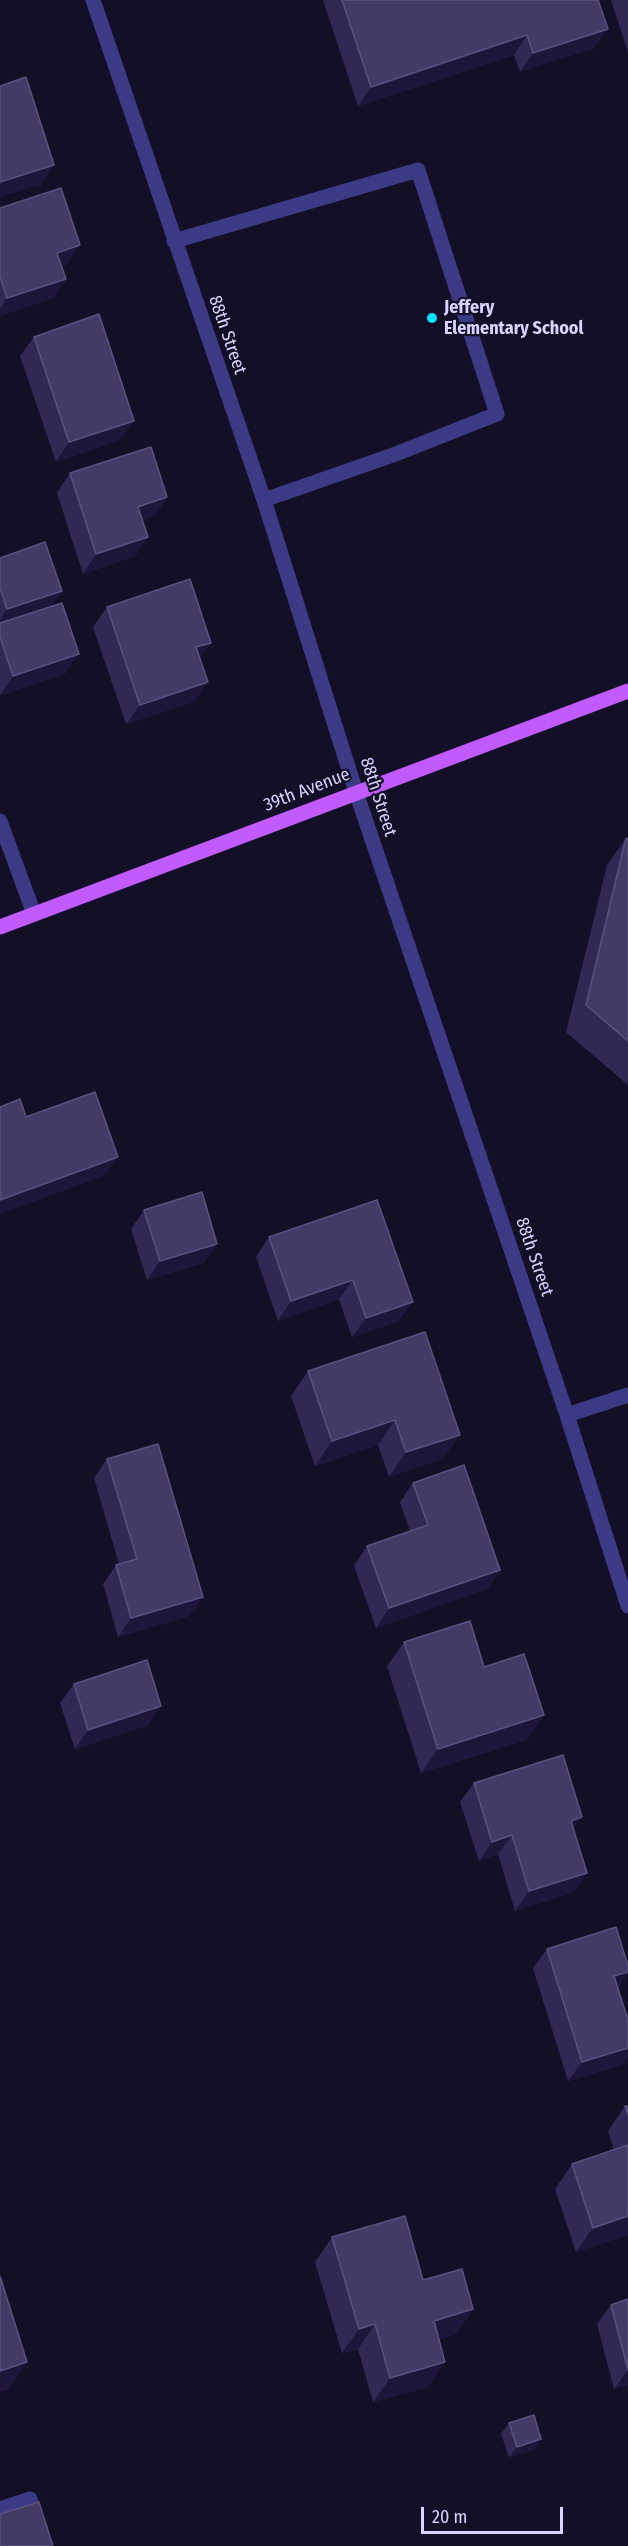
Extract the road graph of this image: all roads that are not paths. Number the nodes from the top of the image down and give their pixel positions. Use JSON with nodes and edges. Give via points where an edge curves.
{"nodes":[{"id":1,"x":93,"y":0,"type":"edge"},
{"id":2,"x":174,"y":241,"type":"junction"},
{"id":3,"x":264,"y":500,"type":"junction"},
{"id":4,"x":628,"y":691,"type":"edge"},
{"id":5,"x":356,"y":792,"type":"junction"},
{"id":6,"x":0,"y":821,"type":"edge"},
{"id":7,"x":34,"y":914,"type":"junction"},
{"id":8,"x":0,"y":927,"type":"edge"},
{"id":9,"x":628,"y":1395,"type":"edge"},
{"id":10,"x":567,"y":1415,"type":"junction"},
{"id":11,"x":628,"y":1606,"type":"edge"},
{"id":12,"x":0,"y":2509,"type":"edge"},
{"id":13,"x":43,"y":2546,"type":"edge"}],
"edges":[{"from":1,"to":2,"type":"street","name":"88th Street"},
{"from":2,"to":3,"type":"street","name":"88th Street"},
{"from":2,"to":3,"type":"street","via":[[417,170],[497,414]]},
{"from":3,"to":5,"type":"street","name":"88th Street"},
{"from":4,"to":5,"type":"main road","name":"39th Avenue"},
{"from":5,"to":7,"type":"main road","name":"39th Avenue"},
{"from":5,"to":10,"type":"street","name":"88th Street"},
{"from":6,"to":7,"type":"street"},
{"from":7,"to":8,"type":"main road","name":"39th Avenue"},
{"from":9,"to":10,"type":"street"},
{"from":10,"to":11,"type":"street","name":"88th Street"},
{"from":12,"to":13,"type":"street","via":[[30,2499]]}]}
